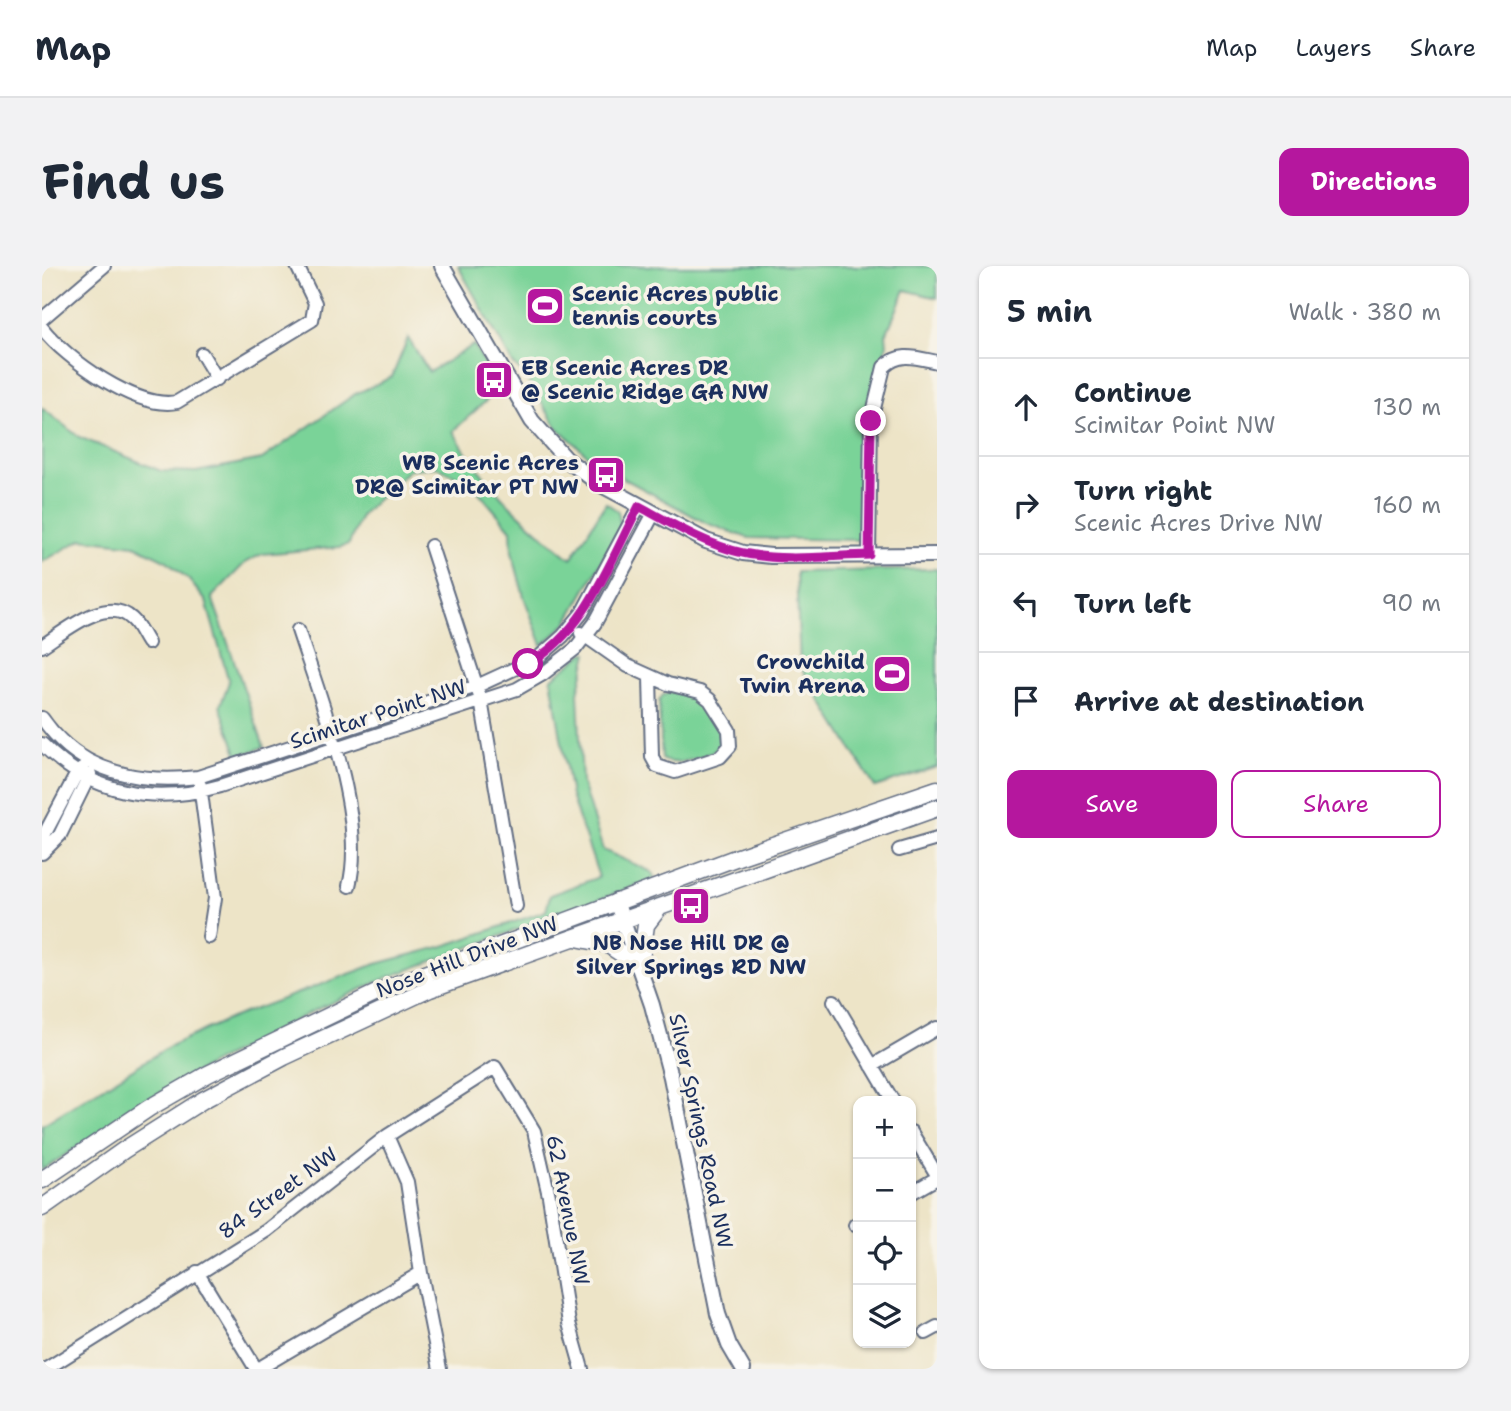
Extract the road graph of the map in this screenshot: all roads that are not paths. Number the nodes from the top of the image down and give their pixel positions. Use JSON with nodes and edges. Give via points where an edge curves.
{"nodes":[{"id":1,"x":104,"y":266,"type":"edge"},
{"id":2,"x":297,"y":266,"type":"edge"},
{"id":3,"x":442,"y":266,"type":"edge"},
{"id":4,"x":42,"y":319,"type":"edge"},
{"id":5,"x":42,"y":328,"type":"edge"},
{"id":6,"x":202,"y":354,"type":"dead end"},
{"id":7,"x":937,"y":362,"type":"edge"},
{"id":8,"x":217,"y":379,"type":"junction"},
{"id":9,"x":639,"y":506,"type":"junction"},
{"id":10,"x":654,"y":513,"type":"junction"},
{"id":11,"x":431,"y":546,"type":"dead end"},
{"id":12,"x":869,"y":555,"type":"junction"},
{"id":13,"x":937,"y":555,"type":"edge"},
{"id":14,"x":572,"y":626,"type":"junction"},
{"id":15,"x":298,"y":630,"type":"dead end"},
{"id":16,"x":585,"y":636,"type":"junction"},
{"id":17,"x":148,"y":643,"type":"dead end"},
{"id":18,"x":42,"y":646,"type":"edge"},
{"id":19,"x":650,"y":677,"type":"junction"},
{"id":20,"x":477,"y":686,"type":"junction"},
{"id":21,"x":481,"y":700,"type":"junction"},
{"id":22,"x":42,"y":718,"type":"edge"},
{"id":23,"x":332,"y":734,"type":"junction"},
{"id":24,"x":42,"y":744,"type":"edge"},
{"id":25,"x":337,"y":748,"type":"junction"},
{"id":26,"x":92,"y":763,"type":"junction"},
{"id":27,"x":76,"y":773,"type":"junction"},
{"id":28,"x":198,"y":777,"type":"junction"},
{"id":29,"x":90,"y":780,"type":"junction"},
{"id":30,"x":937,"y":789,"type":"edge"},
{"id":31,"x":201,"y":792,"type":"junction"},
{"id":32,"x":937,"y":808,"type":"edge"},
{"id":33,"x":42,"y":839,"type":"edge"},
{"id":34,"x":937,"y":839,"type":"edge"},
{"id":35,"x":899,"y":850,"type":"dead end"},
{"id":36,"x":42,"y":853,"type":"edge"},
{"id":37,"x":349,"y":886,"type":"dead end"},
{"id":38,"x":616,"y":901,"type":"junction"},
{"id":39,"x":516,"y":906,"type":"dead end"},
{"id":40,"x":659,"y":908,"type":"junction"},
{"id":41,"x":623,"y":920,"type":"junction"},
{"id":42,"x":209,"y":937,"type":"dead end"},
{"id":43,"x":576,"y":939,"type":"junction"},
{"id":44,"x":640,"y":966,"type":"junction"},
{"id":45,"x":834,"y":1001,"type":"dead end"},
{"id":46,"x":937,"y":1028,"type":"edge"},
{"id":47,"x":872,"y":1066,"type":"junction"},
{"id":48,"x":495,"y":1068,"type":"joint"},
{"id":49,"x":890,"y":1096,"type":"edge"},
{"id":50,"x":387,"y":1136,"type":"junction"},
{"id":51,"x":916,"y":1141,"type":"edge"},
{"id":52,"x":937,"y":1177,"type":"edge"},
{"id":53,"x":42,"y":1180,"type":"edge"},
{"id":54,"x":916,"y":1190,"type":"edge"},
{"id":55,"x":45,"y":1208,"type":"edge"},
{"id":56,"x":197,"y":1272,"type":"junction"},
{"id":57,"x":421,"y":1273,"type":"junction"},
{"id":58,"x":46,"y":1369,"type":"edge"},
{"id":59,"x":257,"y":1369,"type":"edge"},
{"id":60,"x":440,"y":1369,"type":"edge"},
{"id":61,"x":582,"y":1369,"type":"edge"},
{"id":62,"x":744,"y":1369,"type":"edge"}],
"edges":[{"from":1,"to":4,"type":"street"},
{"from":2,"to":8,"type":"street","via":[[315,303],[312,320]]},
{"from":3,"to":9,"type":"street","via":[[532,421],[582,472]]},
{"from":5,"to":8,"type":"street","via":[[103,379],[156,402],[177,402]]},
{"from":6,"to":8,"type":"street"},
{"from":7,"to":12,"type":"street","via":[[905,356],[884,368],[871,421]]},
{"from":9,"to":10,"type":"street"},
{"from":9,"to":14,"type":"street","name":"Scimitar Point NW"},
{"from":10,"to":12,"type":"street","via":[[706,541],[743,553]]},
{"from":10,"to":16,"type":"street","name":"Scimitar Point NW"},
{"from":11,"to":20,"type":"street"},
{"from":12,"to":13,"type":"street"},
{"from":14,"to":16,"type":"street"},
{"from":14,"to":20,"type":"street","name":"Scimitar Point NW","via":[[538,658]]},
{"from":15,"to":23,"type":"street"},
{"from":16,"to":19,"type":"street"},
{"from":16,"to":21,"type":"street","name":"Scimitar Point NW","via":[[543,674],[517,689]]},
{"from":17,"to":18,"type":"street","via":[[132,618],[111,611],[93,615]]},
{"from":19,"to":19,"type":"street","via":[[707,696],[729,730],[731,741],[720,757],[675,772],[657,766],[652,757]]},
{"from":20,"to":21,"type":"street"},
{"from":20,"to":23,"type":"street","name":"Scimitar Point NW"},
{"from":21,"to":25,"type":"street","name":"Scimitar Point NW"},
{"from":21,"to":39,"type":"street"},
{"from":22,"to":26,"type":"street","name":"Scimitar Point NW","via":[[55,735]]},
{"from":23,"to":25,"type":"street"},
{"from":23,"to":28,"type":"street","name":"Scimitar Point NW"},
{"from":24,"to":27,"type":"street","name":"Scimitar Point NW"},
{"from":25,"to":31,"type":"street","name":"Scimitar Point NW"},
{"from":25,"to":37,"type":"street","via":[[355,849]]},
{"from":26,"to":27,"type":"street"},
{"from":26,"to":28,"type":"street","name":"Scimitar Point NW","via":[[147,780]]},
{"from":26,"to":29,"type":"street"},
{"from":27,"to":29,"type":"street","name":"Scimitar Point NW"},
{"from":27,"to":33,"type":"street"},
{"from":28,"to":31,"type":"street"},
{"from":29,"to":31,"type":"street","name":"Scimitar Point NW","via":[[117,791],[154,796]]},
{"from":29,"to":36,"type":"street","via":[[60,835]]},
{"from":30,"to":38,"type":"main road","name":"Nose Hill Drive NW"},
{"from":31,"to":42,"type":"street","via":[[215,898]]},
{"from":32,"to":40,"type":"main road","name":"Nose Hill Drive NW"},
{"from":34,"to":35,"type":"street"},
{"from":38,"to":41,"type":"street","name":"Silver Springs Road NW"},
{"from":38,"to":53,"type":"main road","name":"Nose Hill Drive NW","via":[[387,988],[258,1048],[149,1108]]},
{"from":40,"to":41,"type":"main road","name":"Nose Hill Drive NW"},
{"from":40,"to":44,"type":"main road","via":[[642,937]]},
{"from":41,"to":43,"type":"main road","name":"Nose Hill Drive NW"},
{"from":41,"to":44,"type":"street","name":"Silver Springs Road NW"},
{"from":43,"to":44,"type":"main road","via":[[607,944]]},
{"from":43,"to":55,"type":"main road","name":"Nose Hill Drive NW","via":[[430,989],[284,1057],[191,1107]]},
{"from":44,"to":62,"type":"street","name":"Silver Springs Road NW","via":[[671,1077],[718,1314]]},
{"from":45,"to":47,"type":"street"},
{"from":46,"to":47,"type":"street"},
{"from":47,"to":49,"type":"street"},
{"from":48,"to":50,"type":"street","name":"84 Street NW"},
{"from":48,"to":61,"type":"street","name":"62 Avenue NW","via":[[534,1131],[569,1323]]},
{"from":50,"to":56,"type":"street","name":"84 Street NW","via":[[266,1231]]},
{"from":50,"to":57,"type":"street","via":[[407,1182]]},
{"from":51,"to":52,"type":"street"},
{"from":52,"to":54,"type":"street"},
{"from":56,"to":58,"type":"street","name":"84 Street NW"},
{"from":56,"to":59,"type":"street"},
{"from":57,"to":59,"type":"street"},
{"from":57,"to":60,"type":"street"}]}
